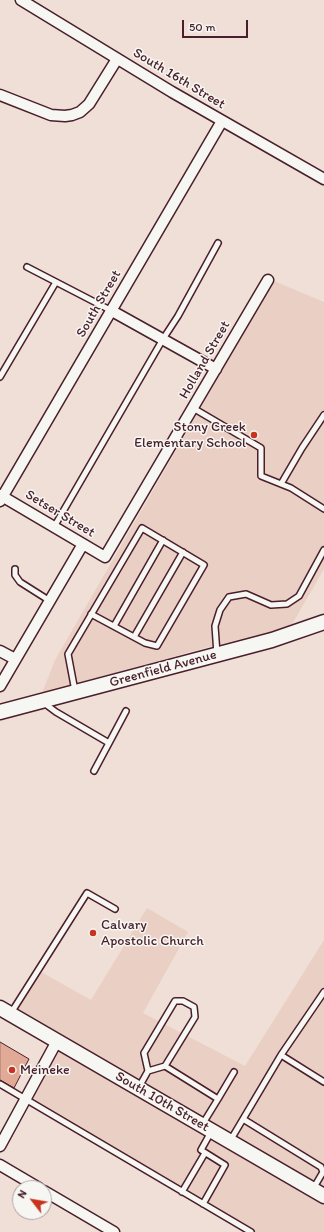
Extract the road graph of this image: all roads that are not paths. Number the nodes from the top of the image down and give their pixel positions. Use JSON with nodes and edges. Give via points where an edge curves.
{"nodes":[{"id":1,"x":21,"y":0,"type":"edge"},
{"id":2,"x":117,"y":59,"type":"junction"},
{"id":3,"x":0,"y":95,"type":"edge"},
{"id":4,"x":222,"y":121,"type":"junction"},
{"id":5,"x":324,"y":179,"type":"edge"},
{"id":6,"x":218,"y":243,"type":"dead end"},
{"id":7,"x":27,"y":267,"type":"dead end"},
{"id":8,"x":268,"y":280,"type":"dead end"},
{"id":9,"x":56,"y":282,"type":"junction"},
{"id":10,"x":112,"y":311,"type":"junction"},
{"id":11,"x":163,"y":339,"type":"junction"},
{"id":12,"x":216,"y":369,"type":"junction"},
{"id":13,"x":0,"y":378,"type":"edge"},
{"id":14,"x":193,"y":408,"type":"junction"},
{"id":15,"x":324,"y":415,"type":"edge"},
{"id":16,"x":281,"y":484,"type":"junction"},
{"id":17,"x":1,"y":498,"type":"edge"},
{"id":18,"x":324,"y":509,"type":"edge"},
{"id":19,"x":54,"y":527,"type":"junction"},
{"id":20,"x":163,"y":540,"type":"junction"},
{"id":21,"x":83,"y":544,"type":"junction"},
{"id":22,"x":324,"y":550,"type":"edge"},
{"id":23,"x":183,"y":552,"type":"junction"},
{"id":24,"x":105,"y":557,"type":"joint"},
{"id":25,"x":15,"y":569,"type":"dead end"},
{"id":26,"x":50,"y":600,"type":"junction"},
{"id":27,"x":91,"y":614,"type":"junction"},
{"id":28,"x":324,"y":622,"type":"edge"},
{"id":29,"x":114,"y":626,"type":"junction"},
{"id":30,"x":134,"y":637,"type":"junction"},
{"id":31,"x":0,"y":651,"type":"edge"},
{"id":32,"x":217,"y":655,"type":"junction"},
{"id":33,"x":15,"y":659,"type":"junction"},
{"id":34,"x":0,"y":686,"type":"edge"},
{"id":35,"x":76,"y":692,"type":"junction"},
{"id":36,"x":41,"y":701,"type":"junction"},
{"id":37,"x":126,"y":711,"type":"dead end"},
{"id":38,"x":0,"y":712,"type":"edge"},
{"id":39,"x":108,"y":743,"type":"junction"},
{"id":40,"x":94,"y":771,"type":"dead end"},
{"id":41,"x":115,"y":909,"type":"dead end"},
{"id":42,"x":324,"y":992,"type":"edge"},
{"id":43,"x":5,"y":1011,"type":"edge"},
{"id":44,"x":57,"y":1041,"type":"junction"},
{"id":45,"x":282,"y":1055,"type":"junction"},
{"id":46,"x":165,"y":1066,"type":"junction"},
{"id":47,"x":148,"y":1070,"type":"junction"},
{"id":48,"x":234,"y":1072,"type":"dead end"},
{"id":49,"x":324,"y":1082,"type":"edge"},
{"id":50,"x":0,"y":1084,"type":"edge"},
{"id":51,"x":138,"y":1088,"type":"junction"},
{"id":52,"x":26,"y":1099,"type":"junction"},
{"id":53,"x":218,"y":1099,"type":"junction"},
{"id":54,"x":243,"y":1119,"type":"junction"},
{"id":55,"x":207,"y":1128,"type":"junction"},
{"id":56,"x":230,"y":1141,"type":"junction"},
{"id":57,"x":0,"y":1146,"type":"edge"},
{"id":58,"x":205,"y":1153,"type":"junction"},
{"id":59,"x":0,"y":1165,"type":"edge"},
{"id":60,"x":25,"y":1180,"type":"edge"},
{"id":61,"x":182,"y":1192,"type":"junction"},
{"id":62,"x":318,"y":1193,"type":"edge"},
{"id":63,"x":52,"y":1196,"type":"edge"},
{"id":64,"x":203,"y":1204,"type":"junction"},
{"id":65,"x":114,"y":1232,"type":"edge"},
{"id":66,"x":251,"y":1232,"type":"edge"}],
"edges":[{"from":1,"to":2,"type":"street","name":"South 16th Street"},
{"from":2,"to":3,"type":"street","via":[[89,104],[72,115],[51,115]]},
{"from":2,"to":4,"type":"street","name":"South 16th Street"},
{"from":4,"to":5,"type":"street","name":"South 16th Street"},
{"from":4,"to":10,"type":"street","name":"South Street"},
{"from":6,"to":11,"type":"lane"},
{"from":7,"to":9,"type":"lane"},
{"from":8,"to":12,"type":"street","name":"Holland Street"},
{"from":9,"to":10,"type":"lane"},
{"from":9,"to":13,"type":"lane"},
{"from":10,"to":11,"type":"street"},
{"from":10,"to":17,"type":"street","name":"South Street"},
{"from":11,"to":12,"type":"street"},
{"from":11,"to":19,"type":"lane"},
{"from":12,"to":14,"type":"street","name":"Holland Street"},
{"from":14,"to":16,"type":"lane","via":[[261,448],[261,476]]},
{"from":14,"to":24,"type":"street","name":"Holland Street"},
{"from":15,"to":16,"type":"lane"},
{"from":16,"to":18,"type":"lane"},
{"from":17,"to":19,"type":"street","name":"Setser Street"},
{"from":19,"to":21,"type":"street","name":"Setser Street"},
{"from":20,"to":23,"type":"lane"},
{"from":20,"to":27,"type":"lane","via":[[142,528]]},
{"from":20,"to":29,"type":"lane"},
{"from":21,"to":24,"type":"street","name":"Setser Street"},
{"from":21,"to":26,"type":"street"},
{"from":22,"to":32,"type":"lane","via":[[299,596],[287,604],[271,605],[246,594],[229,597],[220,610],[215,626]]},
{"from":23,"to":30,"type":"lane"},
{"from":23,"to":30,"type":"lane","via":[[204,565],[157,646]]},
{"from":25,"to":26,"type":"lane","via":[[15,575],[20,582]]},
{"from":26,"to":33,"type":"street"},
{"from":27,"to":29,"type":"lane"},
{"from":27,"to":35,"type":"lane","via":[[68,654]]},
{"from":28,"to":32,"type":"main road","name":"Greenfield Avenue"},
{"from":29,"to":30,"type":"lane"},
{"from":31,"to":33,"type":"street"},
{"from":32,"to":35,"type":"main road","name":"Greenfield Avenue"},
{"from":33,"to":34,"type":"street"},
{"from":35,"to":36,"type":"main road","name":"Greenfield Avenue"},
{"from":36,"to":38,"type":"main road","name":"Greenfield Avenue"},
{"from":36,"to":39,"type":"lane"},
{"from":37,"to":39,"type":"lane"},
{"from":39,"to":40,"type":"lane"},
{"from":41,"to":43,"type":"lane","via":[[87,893]]},
{"from":42,"to":45,"type":"lane"},
{"from":43,"to":44,"type":"main road","name":"South 10th Street"},
{"from":44,"to":51,"type":"main road","name":"South 10th Street"},
{"from":44,"to":52,"type":"street"},
{"from":45,"to":49,"type":"lane"},
{"from":45,"to":54,"type":"lane"},
{"from":46,"to":47,"type":"lane"},
{"from":46,"to":47,"type":"lane","via":[[195,1017],[194,1007],[183,1001],[175,1001],[144,1053]]},
{"from":46,"to":53,"type":"lane"},
{"from":47,"to":51,"type":"lane"},
{"from":48,"to":53,"type":"lane"},
{"from":50,"to":52,"type":"lane"},
{"from":51,"to":55,"type":"main road","name":"South 10th Street"},
{"from":52,"to":57,"type":"street"},
{"from":52,"to":61,"type":"lane"},
{"from":53,"to":55,"type":"lane"},
{"from":54,"to":56,"type":"lane"},
{"from":54,"to":62,"type":"lane","via":[[321,1166],[324,1172]]},
{"from":55,"to":56,"type":"main road","name":"South 10th Street"},
{"from":55,"to":58,"type":"lane","via":[[201,1150]]},
{"from":56,"to":62,"type":"main road","name":"South 10th Street"},
{"from":58,"to":61,"type":"lane"},
{"from":58,"to":64,"type":"lane","via":[[225,1165]]},
{"from":59,"to":60,"type":"street"},
{"from":61,"to":64,"type":"lane"},
{"from":63,"to":65,"type":"street"},
{"from":64,"to":66,"type":"lane"}]}
